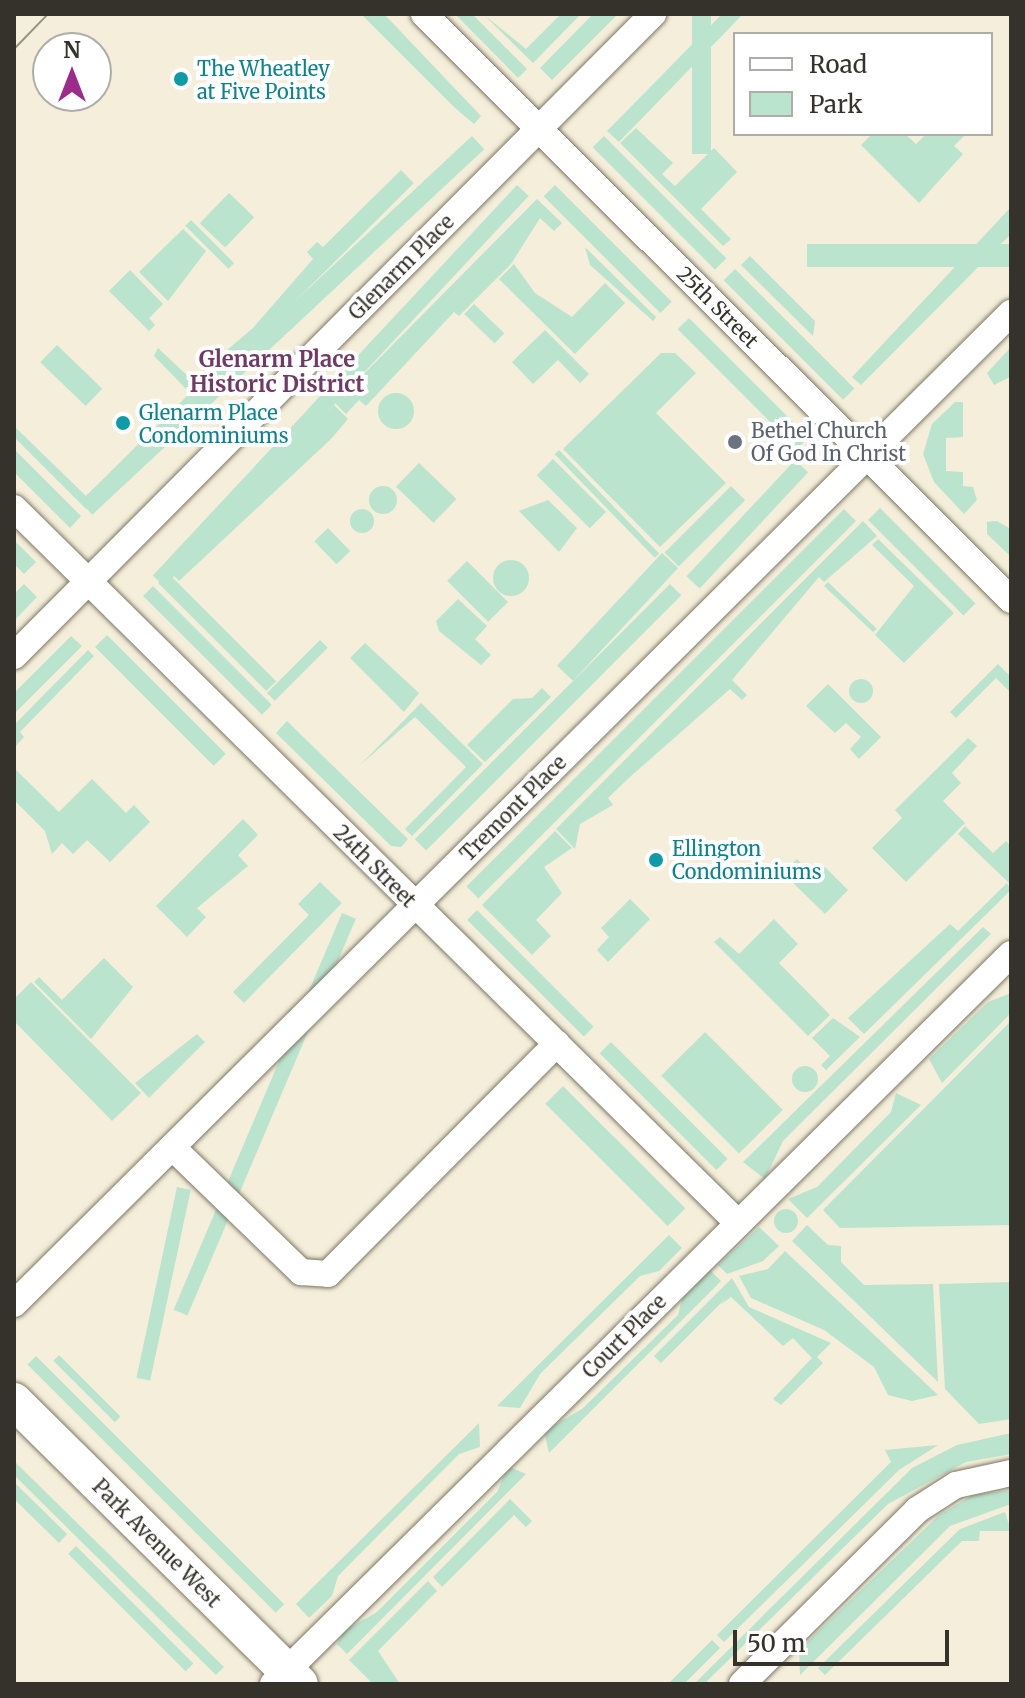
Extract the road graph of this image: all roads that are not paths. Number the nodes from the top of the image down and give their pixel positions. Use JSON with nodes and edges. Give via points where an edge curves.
{"nodes":[{"id":1,"x":424,"y":14,"type":"edge"},
{"id":2,"x":653,"y":14,"type":"edge"},
{"id":3,"x":539,"y":128,"type":"junction"},
{"id":4,"x":1011,"y":313,"type":"edge"},
{"id":5,"x":867,"y":456,"type":"junction"},
{"id":6,"x":14,"y":508,"type":"edge"},
{"id":7,"x":88,"y":581,"type":"junction"},
{"id":8,"x":1011,"y":600,"type":"edge"},
{"id":9,"x":14,"y":656,"type":"edge"},
{"id":10,"x":415,"y":905,"type":"junction"},
{"id":11,"x":1011,"y":954,"type":"edge"},
{"id":12,"x":1011,"y":985,"type":"edge"},
{"id":13,"x":976,"y":988,"type":"junction"},
{"id":14,"x":557,"y":1043,"type":"junction"},
{"id":15,"x":172,"y":1147,"type":"junction"},
{"id":16,"x":738,"y":1223,"type":"junction"},
{"id":17,"x":14,"y":1304,"type":"edge"},
{"id":18,"x":14,"y":1401,"type":"edge"},
{"id":19,"x":1011,"y":1473,"type":"edge"},
{"id":20,"x":286,"y":1680,"type":"edge"},
{"id":21,"x":742,"y":1684,"type":"edge"}],
"edges":[{"from":1,"to":3,"type":"street","name":"25th Street"},
{"from":2,"to":3,"type":"street","name":"Glenarm Place"},
{"from":3,"to":5,"type":"street","name":"25th Street"},
{"from":3,"to":7,"type":"street","name":"Glenarm Place"},
{"from":4,"to":5,"type":"street","name":"Tremont Place"},
{"from":5,"to":8,"type":"street","name":"25th Street"},
{"from":5,"to":10,"type":"street","name":"Tremont Place"},
{"from":6,"to":7,"type":"street","name":"24th Street"},
{"from":7,"to":9,"type":"street","name":"Glenarm Place"},
{"from":7,"to":10,"type":"street","name":"24th Street"},
{"from":10,"to":14,"type":"street","name":"24th Street"},
{"from":10,"to":15,"type":"street","name":"Tremont Place"},
{"from":11,"to":13,"type":"street","name":"Court Place"},
{"from":12,"to":13,"type":"street"},
{"from":13,"to":16,"type":"street","name":"Court Place"},
{"from":14,"to":15,"type":"street","via":[[328,1274],[301,1272]]},
{"from":14,"to":16,"type":"street","name":"24th Street"},
{"from":15,"to":17,"type":"street","name":"Tremont Place"},
{"from":16,"to":20,"type":"street","name":"Court Place"},
{"from":18,"to":20,"type":"main road","name":"Park Avenue West"},
{"from":19,"to":21,"type":"street","via":[[956,1485],[917,1510]]}]}
